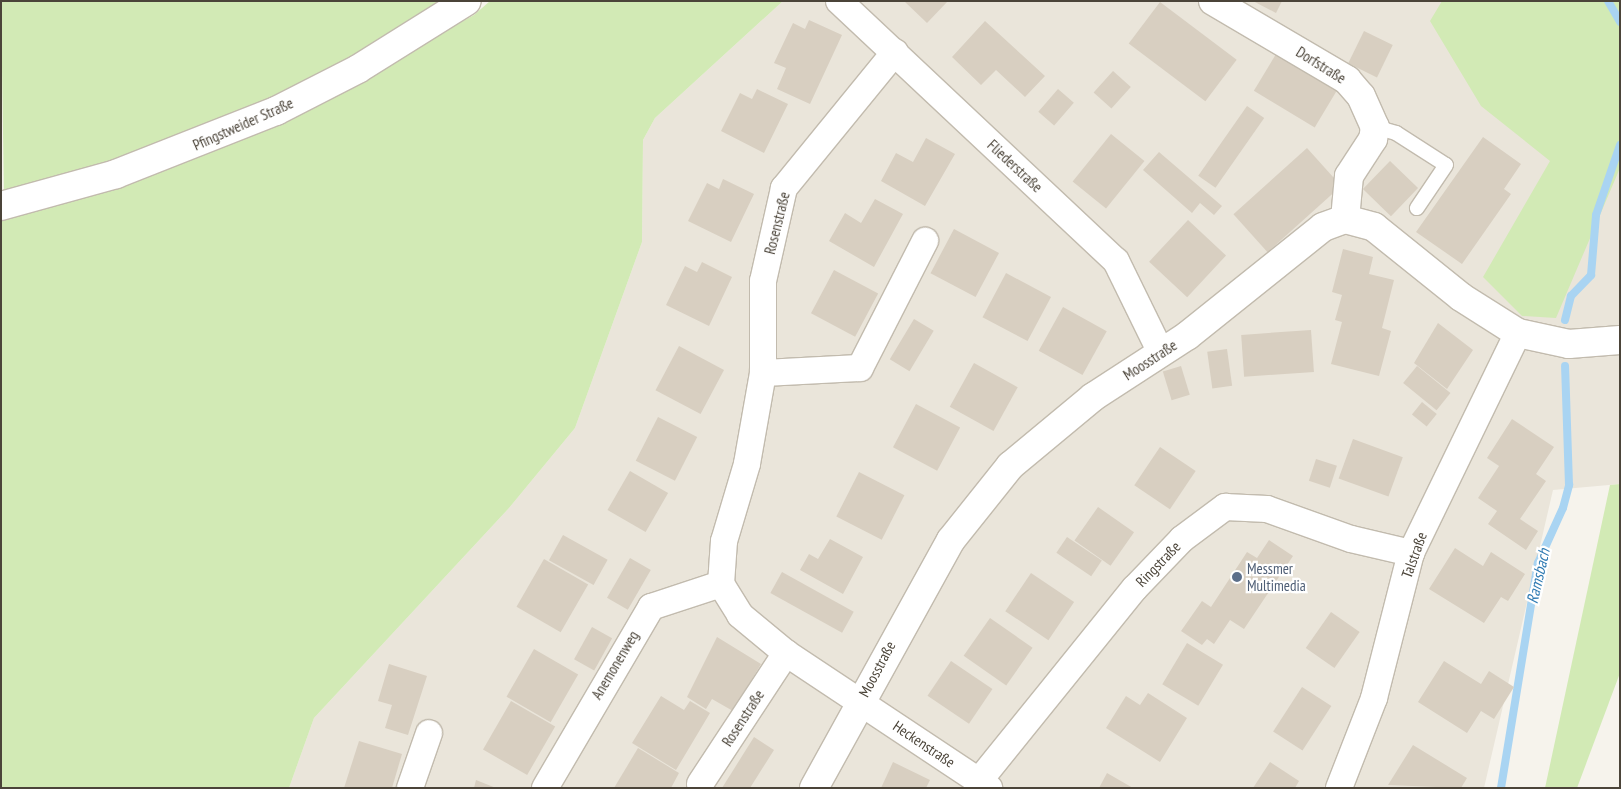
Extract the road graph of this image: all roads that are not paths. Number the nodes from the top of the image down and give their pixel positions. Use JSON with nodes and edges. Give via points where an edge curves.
{"nodes":[{"id":1,"x":467,"y":1,"type":"edge"},
{"id":2,"x":839,"y":1,"type":"edge"},
{"id":3,"x":1213,"y":1,"type":"edge"},
{"id":4,"x":895,"y":52,"type":"junction"},
{"id":5,"x":1375,"y":127,"type":"junction"},
{"id":6,"x":1,"y":206,"type":"edge"},
{"id":7,"x":1417,"y":208,"type":"dead end"},
{"id":8,"x":1345,"y":219,"type":"junction"},
{"id":9,"x":925,"y":240,"type":"dead end"},
{"id":10,"x":1518,"y":333,"type":"junction"},
{"id":11,"x":1620,"y":340,"type":"edge"},
{"id":12,"x":1161,"y":353,"type":"junction"},
{"id":13,"x":763,"y":373,"type":"junction"},
{"id":14,"x":1411,"y":553,"type":"junction"},
{"id":15,"x":721,"y":584,"type":"junction"},
{"id":16,"x":786,"y":653,"type":"junction"},
{"id":17,"x":860,"y":700,"type":"junction"},
{"id":18,"x":429,"y":733,"type":"dead end"},
{"id":19,"x":700,"y":784,"type":"dead end"},
{"id":20,"x":984,"y":784,"type":"edge"},
{"id":21,"x":410,"y":788,"type":"edge"},
{"id":22,"x":545,"y":788,"type":"edge"},
{"id":23,"x":814,"y":788,"type":"edge"},
{"id":24,"x":1339,"y":788,"type":"edge"}],
"edges":[{"from":1,"to":6,"type":"street","name":"Pfingstweider Straße","via":[[358,69],[276,111],[125,171]]},
{"from":2,"to":4,"type":"street","name":"Fliederstraße"},
{"from":3,"to":5,"type":"street","name":"Dorfstraße","via":[[1347,80],[1361,96]]},
{"from":4,"to":12,"type":"street","name":"Fliederstraße","via":[[1116,262]]},
{"from":4,"to":13,"type":"street","name":"Rosenstraße","via":[[784,188],[763,281]]},
{"from":5,"to":7,"type":"lane","via":[[1396,133],[1446,165]]},
{"from":5,"to":8,"type":"street","via":[[1373,139],[1349,176]]},
{"from":8,"to":10,"type":"street","via":[[1374,227],[1461,297]]},
{"from":8,"to":12,"type":"street","name":"Moosstraße","via":[[1323,227]]},
{"from":9,"to":13,"type":"street","via":[[860,368]]},
{"from":10,"to":11,"type":"street","via":[[1569,344]]},
{"from":10,"to":14,"type":"street","name":"Talstraße"},
{"from":12,"to":17,"type":"street","name":"Moosstraße","via":[[1043,435],[981,498],[915,599]]},
{"from":13,"to":15,"type":"street","name":"Rosenstraße","via":[[747,464],[724,541]]},
{"from":14,"to":20,"type":"street","name":"Ringstraße","via":[[1350,538],[1266,509],[1225,507],[1182,539],[1135,588]]},
{"from":14,"to":24,"type":"street","name":"Talstraße","via":[[1374,698]]},
{"from":15,"to":16,"type":"street","via":[[740,615]]},
{"from":15,"to":22,"type":"street","name":"Anemonenweg","via":[[651,607]]},
{"from":16,"to":17,"type":"street"},
{"from":16,"to":19,"type":"street","name":"Rosenstraße"},
{"from":17,"to":20,"type":"street","name":"Heckenstraße"},
{"from":17,"to":23,"type":"street","name":"Moosstraße"},
{"from":18,"to":21,"type":"street"}]}
